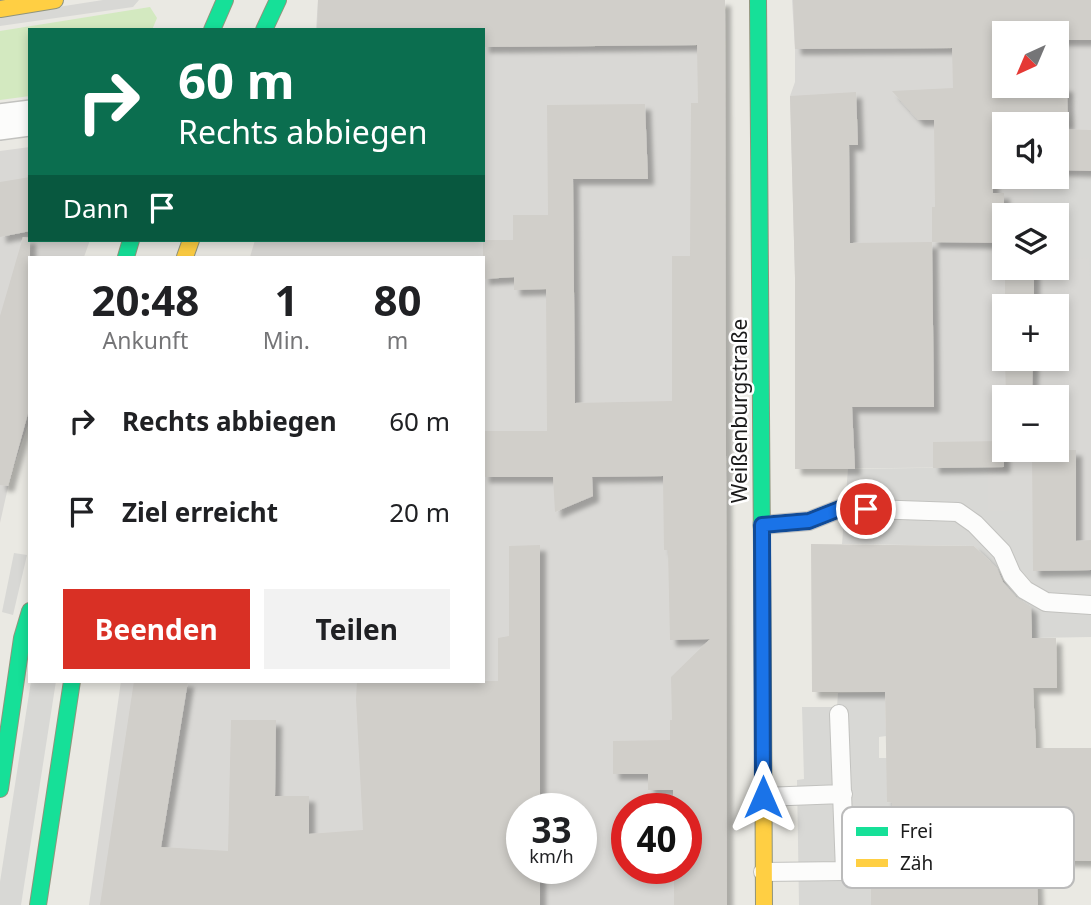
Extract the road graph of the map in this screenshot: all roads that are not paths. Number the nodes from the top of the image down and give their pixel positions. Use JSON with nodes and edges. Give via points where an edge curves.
{"nodes":[{"id":1,"x":55,"y":0,"type":"edge"},
{"id":2,"x":225,"y":0,"type":"edge"},
{"id":3,"x":278,"y":0,"type":"edge"},
{"id":4,"x":758,"y":0,"type":"edge"},
{"id":5,"x":0,"y":9,"type":"edge"},
{"id":6,"x":213,"y":28,"type":"edge"},
{"id":7,"x":265,"y":28,"type":"edge"},
{"id":8,"x":28,"y":118,"type":"edge"},
{"id":9,"x":0,"y":122,"type":"edge"},
{"id":10,"x":762,"y":525,"type":"junction"},
{"id":11,"x":1091,"y":605,"type":"edge"},
{"id":12,"x":28,"y":618,"type":"edge"},
{"id":13,"x":72,"y":683,"type":"edge"},
{"id":14,"x":839,"y":714,"type":"dead end"},
{"id":15,"x":0,"y":789,"type":"edge"},
{"id":16,"x":843,"y":794,"type":"junction"},
{"id":17,"x":763,"y":797,"type":"junction"},
{"id":18,"x":843,"y":807,"type":"edge"},
{"id":19,"x":842,"y":871,"type":"edge"},
{"id":20,"x":764,"y":872,"type":"junction"},
{"id":21,"x":38,"y":905,"type":"edge"},
{"id":22,"x":764,"y":905,"type":"edge"}],
"edges":[{"from":1,"to":5,"type":"street"},
{"from":2,"to":6,"type":"street"},
{"from":3,"to":7,"type":"street"},
{"from":4,"to":10,"type":"street","name":"Weißenburgstraße"},
{"from":8,"to":9,"type":"street"},
{"from":10,"to":11,"type":"lane","via":[[809,521],[842,508],[958,512],[1002,552],[1025,590],[1046,602]]},
{"from":10,"to":17,"type":"street","name":"Weißenburgstraße"},
{"from":12,"to":15,"type":"street"},
{"from":13,"to":21,"type":"street"},
{"from":14,"to":16,"type":"lane"},
{"from":16,"to":17,"type":"lane"},
{"from":16,"to":18,"type":"lane"},
{"from":17,"to":20,"type":"street","name":"Weißenburgstraße"},
{"from":19,"to":20,"type":"lane"},
{"from":20,"to":22,"type":"street","name":"Weißenburgstraße"}]}
